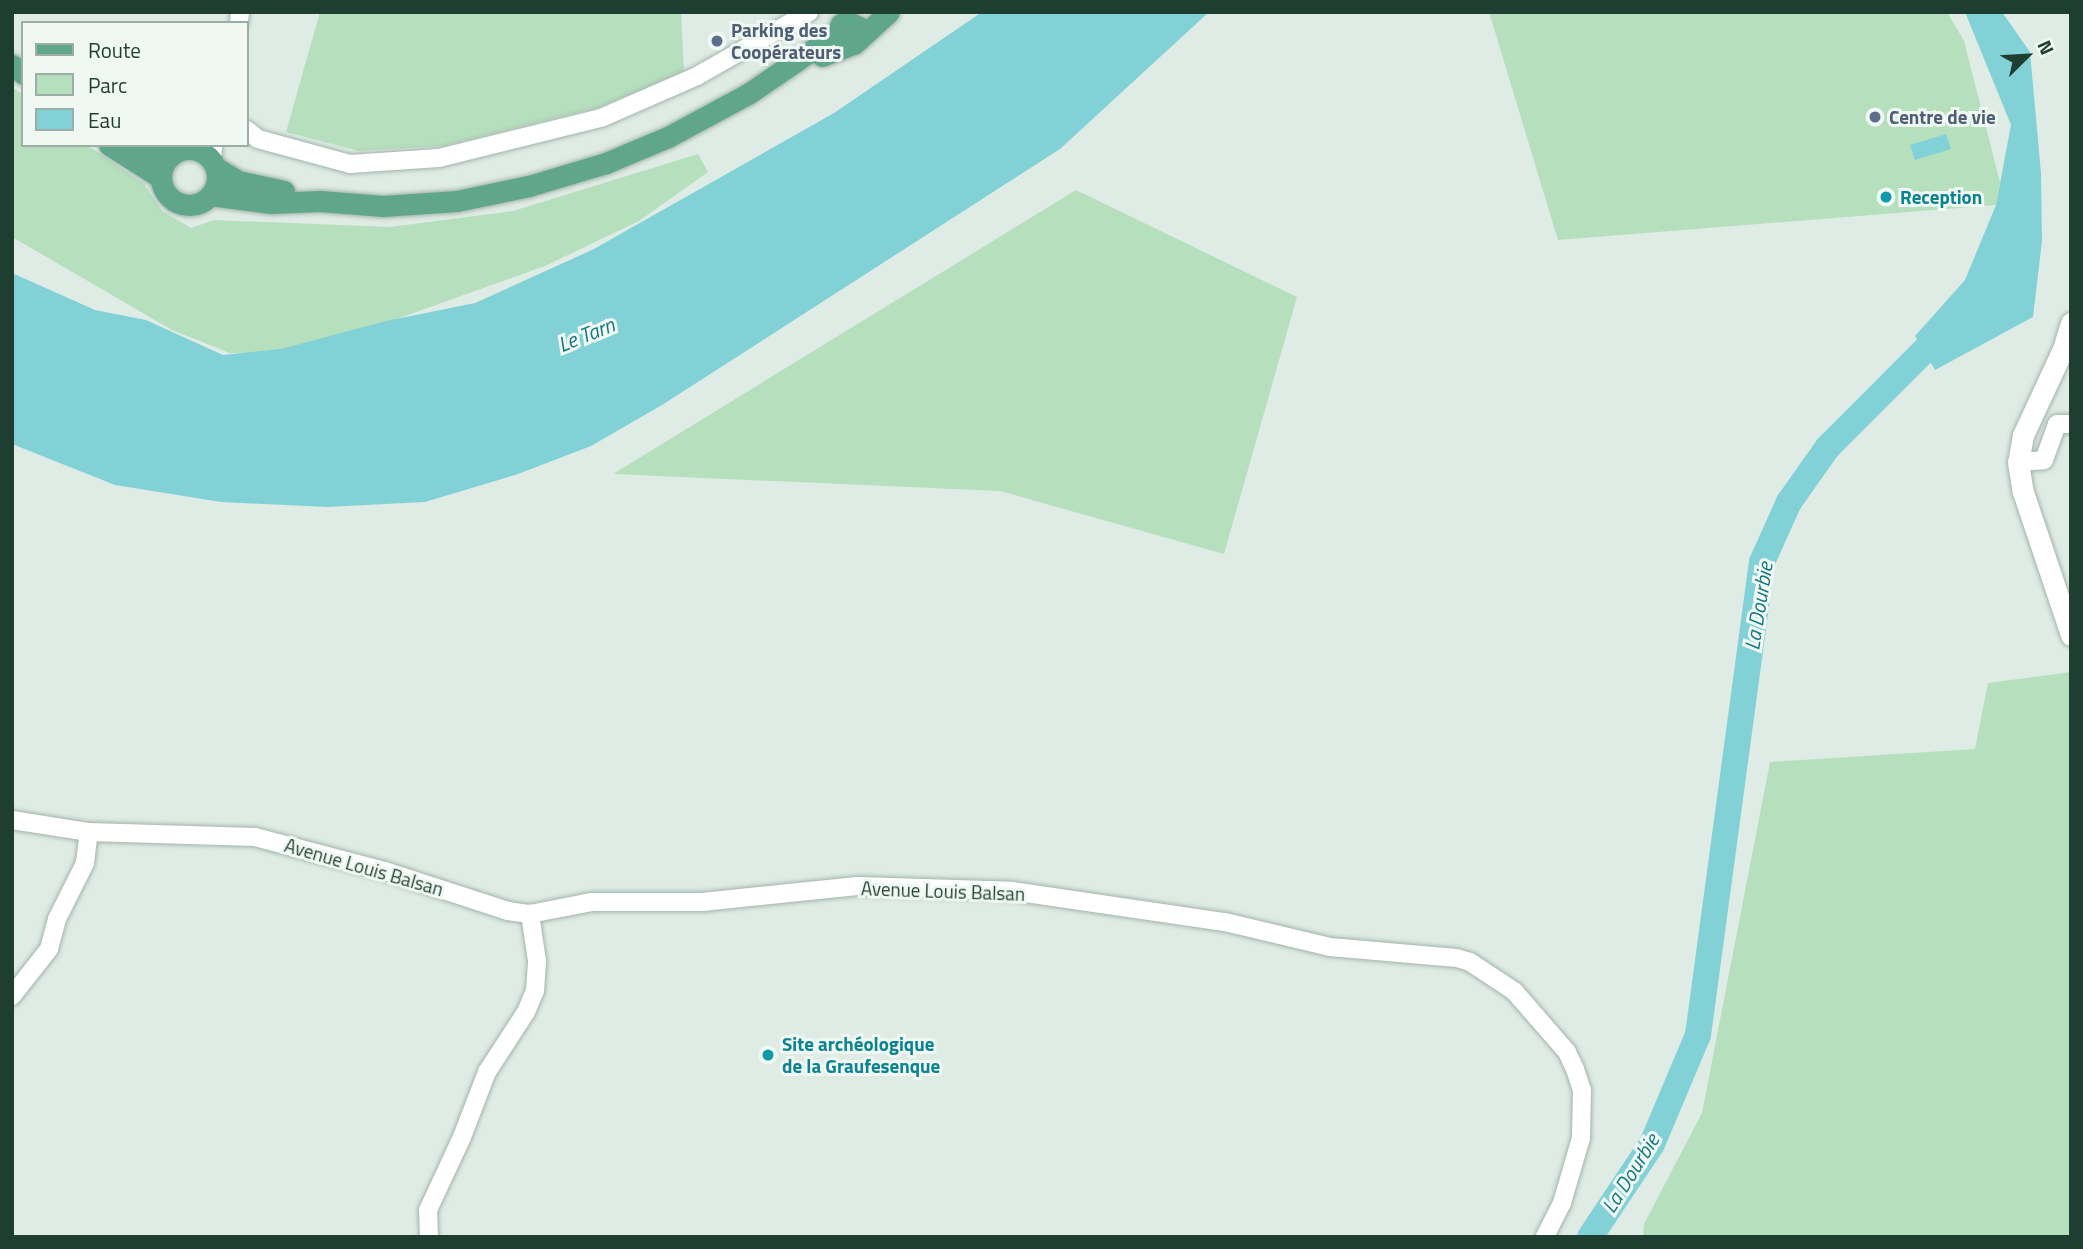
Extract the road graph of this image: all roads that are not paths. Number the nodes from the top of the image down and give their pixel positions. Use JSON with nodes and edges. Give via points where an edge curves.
{"nodes":[{"id":1,"x":809,"y":12,"type":"edge"},
{"id":2,"x":876,"y":12,"type":"edge"},
{"id":3,"x":889,"y":12,"type":"edge"},
{"id":4,"x":845,"y":27,"type":"edge"},
{"id":5,"x":248,"y":131,"type":"edge"},
{"id":6,"x":112,"y":147,"type":"edge"},
{"id":7,"x":141,"y":147,"type":"edge"},
{"id":8,"x":180,"y":150,"type":"edge"},
{"id":9,"x":214,"y":158,"type":"edge"},
{"id":10,"x":161,"y":178,"type":"junction"},
{"id":11,"x":210,"y":195,"type":"junction"},
{"id":12,"x":320,"y":201,"type":"junction"},
{"id":13,"x":2071,"y":323,"type":"edge"},
{"id":14,"x":2071,"y":424,"type":"edge"},
{"id":15,"x":2018,"y":462,"type":"junction"},
{"id":16,"x":2063,"y":589,"type":"edge"},
{"id":17,"x":2071,"y":635,"type":"edge"},
{"id":18,"x":12,"y":820,"type":"edge"},
{"id":19,"x":89,"y":832,"type":"junction"},
{"id":20,"x":530,"y":915,"type":"junction"},
{"id":21,"x":12,"y":996,"type":"edge"},
{"id":22,"x":429,"y":1237,"type":"edge"},
{"id":23,"x":1545,"y":1237,"type":"edge"}],
"edges":[{"from":1,"to":5,"type":"street","via":[[697,76],[601,118],[439,158],[350,164],[258,139]]},
{"from":2,"to":4,"type":"main road"},
{"from":3,"to":4,"type":"main road"},
{"from":4,"to":12,"type":"main road","via":[[790,68],[718,111],[668,137],[564,177],[457,201],[383,205]]},
{"from":6,"to":10,"type":"main road"},
{"from":7,"to":8,"type":"main road","via":[[153,152]]},
{"from":8,"to":9,"type":"main road","via":[[198,150]]},
{"from":8,"to":10,"type":"main road","via":[[166,161]]},
{"from":9,"to":11,"type":"main road","via":[[216,182]]},
{"from":9,"to":12,"type":"main road","via":[[238,181]]},
{"from":10,"to":11,"type":"main road","via":[[169,195],[185,204]]},
{"from":11,"to":12,"type":"main road","via":[[271,203]]},
{"from":13,"to":15,"type":"main road","via":[[2023,435]]},
{"from":14,"to":15,"type":"street","via":[[2057,424],[2044,460]]},
{"from":15,"to":16,"type":"main road","via":[[2023,492]]},
{"from":16,"to":17,"type":"main road"},
{"from":18,"to":19,"type":"street","name":"Avenue Louis Balsan"},
{"from":19,"to":20,"type":"street","name":"Avenue Louis Balsan","via":[[255,837]]},
{"from":19,"to":21,"type":"street","via":[[85,863],[57,919],[49,950]]},
{"from":20,"to":22,"type":"street","via":[[537,961],[535,991],[486,1072],[428,1210]]},
{"from":20,"to":23,"type":"street","name":"Avenue Louis Balsan","via":[[591,902],[702,902],[857,886],[1012,891],[1225,922],[1330,947],[1470,962],[1514,991],[1540,1017],[1567,1052],[1582,1090],[1581,1138],[1574,1168]]}]}
